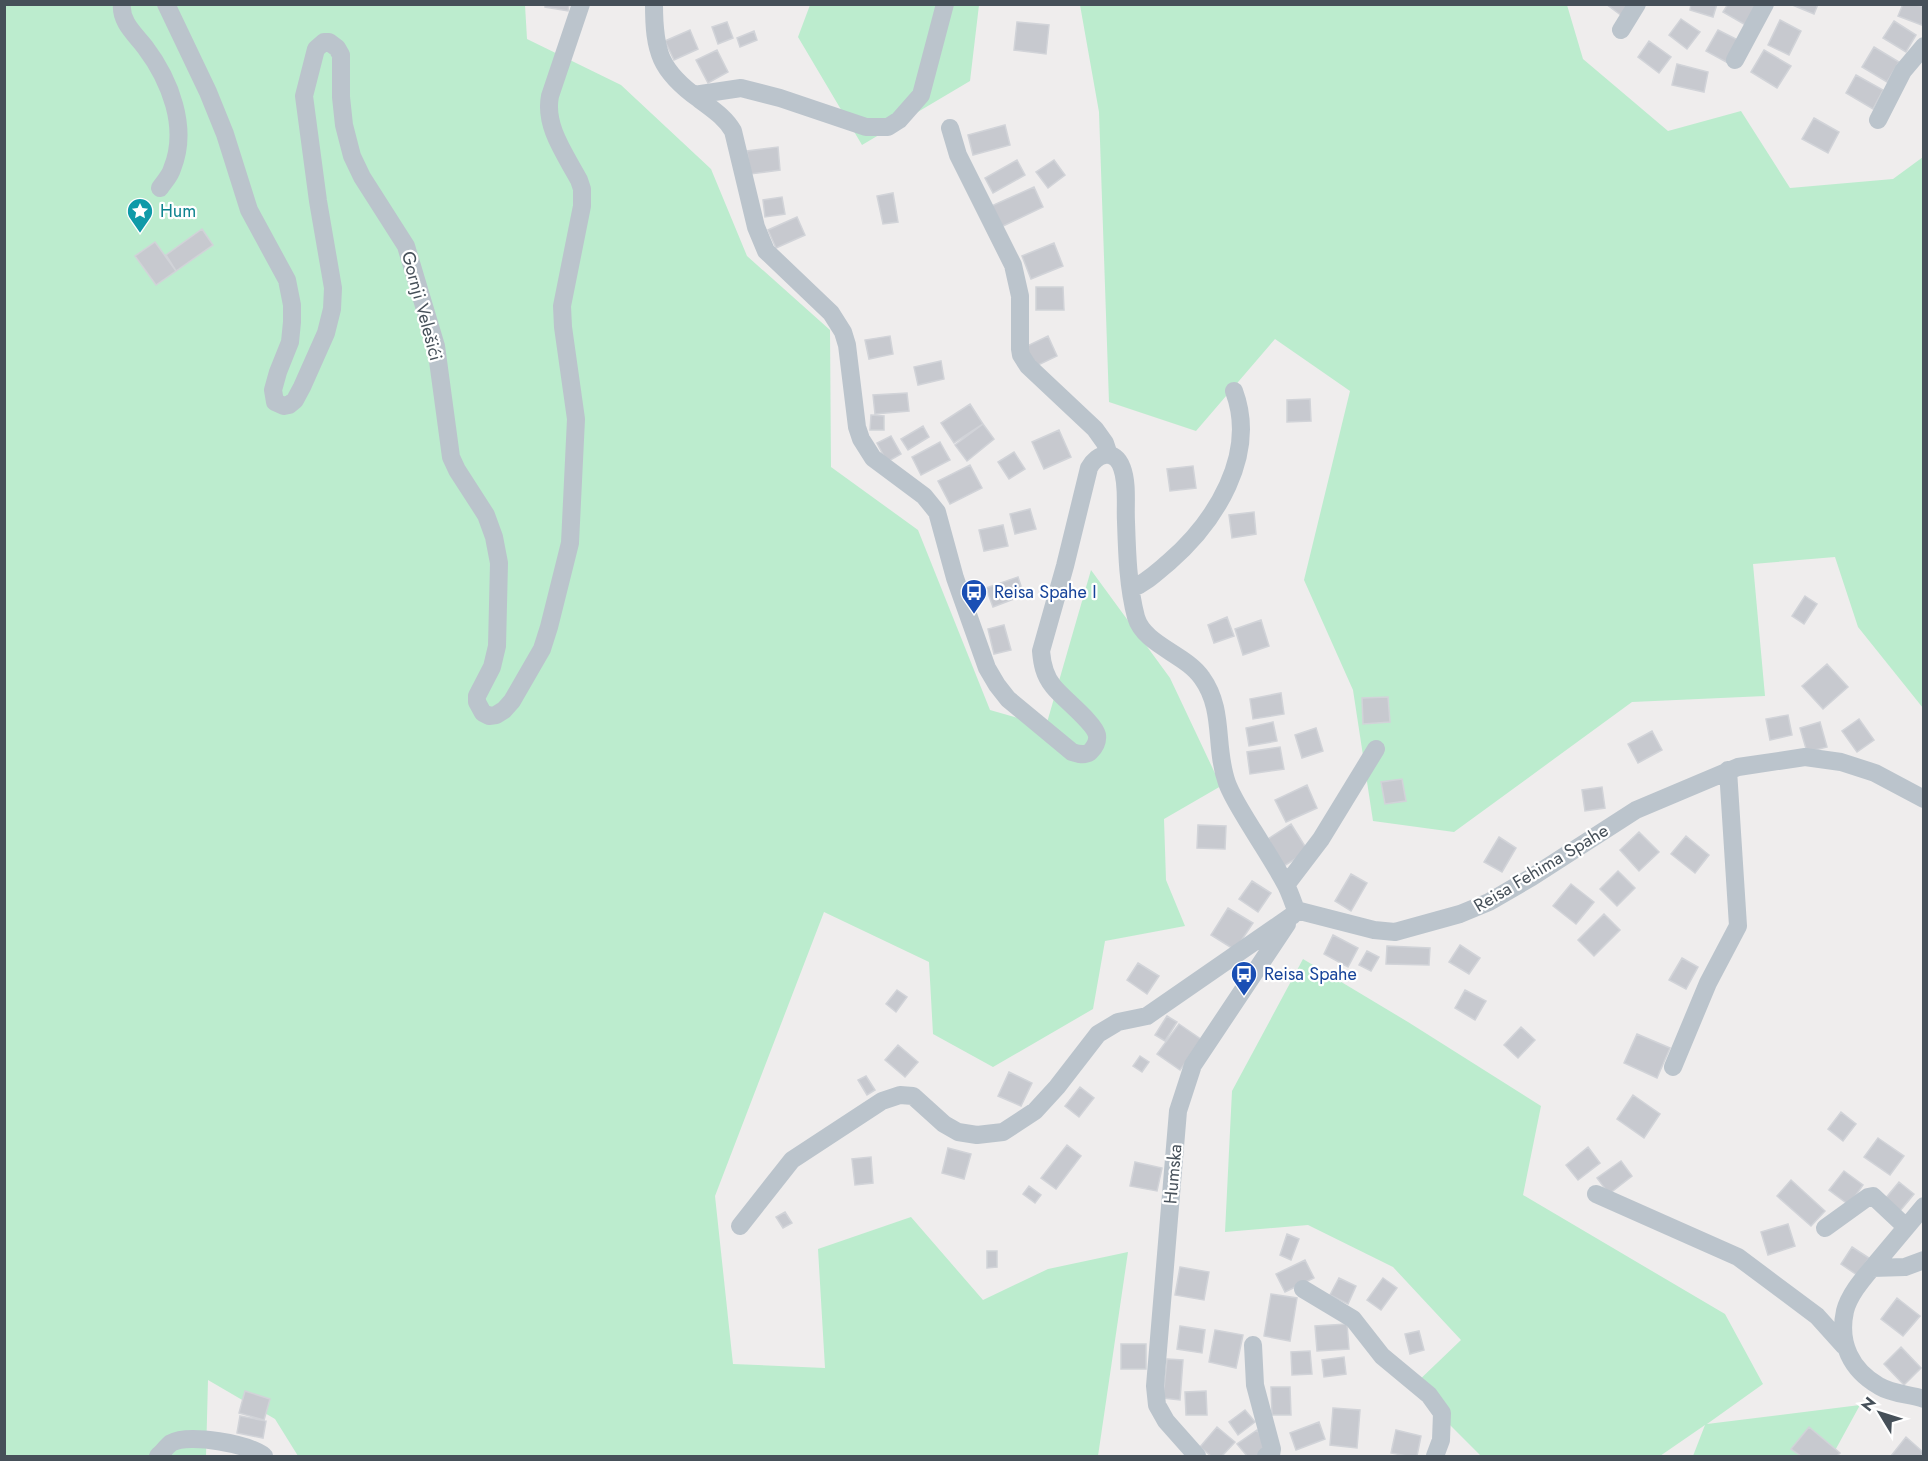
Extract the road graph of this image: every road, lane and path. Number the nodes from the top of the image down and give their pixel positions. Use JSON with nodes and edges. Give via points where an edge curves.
{"nodes":[{"id":1,"x":122,"y":4,"type":"edge"},
{"id":2,"x":166,"y":4,"type":"edge"},
{"id":3,"x":581,"y":4,"type":"edge"},
{"id":4,"x":654,"y":4,"type":"edge"},
{"id":5,"x":945,"y":4,"type":"edge"},
{"id":6,"x":1637,"y":4,"type":"edge"},
{"id":7,"x":1765,"y":4,"type":"edge"},
{"id":8,"x":1621,"y":30,"type":"dead end"},
{"id":9,"x":1923,"y":46,"type":"edge"},
{"id":10,"x":1735,"y":60,"type":"dead end"},
{"id":11,"x":694,"y":95,"type":"junction"},
{"id":12,"x":1878,"y":120,"type":"dead end"},
{"id":13,"x":951,"y":128,"type":"dead end"},
{"id":14,"x":160,"y":188,"type":"dead end"},
{"id":15,"x":1234,"y":391,"type":"dead end"},
{"id":16,"x":1109,"y":455,"type":"junction"},
{"id":17,"x":1131,"y":589,"type":"junction"},
{"id":18,"x":1376,"y":749,"type":"dead end"},
{"id":19,"x":1728,"y":770,"type":"junction"},
{"id":20,"x":1923,"y":799,"type":"edge"},
{"id":21,"x":1286,"y":885,"type":"junction"},
{"id":22,"x":1295,"y":913,"type":"junction"},
{"id":23,"x":1673,"y":1067,"type":"dead end"},
{"id":24,"x":1596,"y":1194,"type":"dead end"},
{"id":25,"x":1923,"y":1206,"type":"edge"},
{"id":26,"x":740,"y":1226,"type":"dead end"},
{"id":27,"x":1906,"y":1227,"type":"junction"},
{"id":28,"x":1825,"y":1228,"type":"dead end"},
{"id":29,"x":1923,"y":1260,"type":"edge"},
{"id":30,"x":1872,"y":1268,"type":"junction"},
{"id":31,"x":1303,"y":1289,"type":"dead end"},
{"id":32,"x":1253,"y":1345,"type":"dead end"},
{"id":33,"x":1844,"y":1346,"type":"junction"},
{"id":34,"x":1922,"y":1397,"type":"edge"},
{"id":35,"x":158,"y":1456,"type":"edge"},
{"id":36,"x":264,"y":1456,"type":"edge"},
{"id":37,"x":1197,"y":1456,"type":"edge"},
{"id":38,"x":1266,"y":1456,"type":"edge"},
{"id":39,"x":1435,"y":1456,"type":"edge"}],
"edges":[{"from":1,"to":14,"type":"street","via":[[124,19],[165,78],[175,107],[176,157]]},
{"from":2,"to":3,"type":"street","name":"Gornji Velešići","via":[[225,134],[249,210],[287,280],[290,342],[273,390],[275,402],[284,406],[295,400],[302,387],[326,333],[332,309],[333,288],[304,96],[320,44],[329,42],[341,54],[344,125],[352,156],[406,246],[436,346],[451,457],[486,515],[494,537],[499,563],[498,646],[477,696],[483,713],[489,716],[504,710],[512,700],[542,649],[570,543],[576,420],[562,306],[582,189],[548,111]]},
{"from":4,"to":11,"type":"street","via":[[654,33],[661,58],[679,83]]},
{"from":5,"to":11,"type":"street","via":[[921,95],[908,112],[888,127],[866,127],[741,88]]},
{"from":6,"to":8,"type":"street"},
{"from":7,"to":10,"type":"street"},
{"from":9,"to":12,"type":"street","via":[[1903,71]]},
{"from":11,"to":16,"type":"street","via":[[717,112],[733,131],[756,227],[766,251],[822,303],[843,332],[857,427],[866,448],[883,467],[924,496],[937,512],[955,578],[987,668],[1008,699],[1079,755],[1092,750],[1097,735],[1052,685],[1042,665],[1041,651],[1086,477],[1093,461]]},
{"from":13,"to":16,"type":"street","via":[[961,163],[1013,265],[1020,296],[1021,355],[1095,429]]},
{"from":15,"to":17,"type":"street","via":[[1241,427],[1239,449],[1233,474],[1219,502],[1181,552],[1142,585]]},
{"from":16,"to":17,"type":"street","via":[[1119,462],[1124,477]]},
{"from":17,"to":21,"type":"street","via":[[1138,621],[1149,638],[1181,657],[1202,677],[1216,704],[1226,782]]},
{"from":18,"to":21,"type":"street","via":[[1321,839]]},
{"from":19,"to":20,"type":"street","name":"Reisa Fehima Spahe","via":[[1804,757],[1841,762],[1875,773]]},
{"from":19,"to":22,"type":"street","name":"Reisa Fehima Spahe","via":[[1636,810],[1532,877],[1460,914],[1395,932]]},
{"from":19,"to":23,"type":"street","via":[[1738,926],[1708,983]]},
{"from":21,"to":22,"type":"street"},
{"from":22,"to":26,"type":"street","via":[[1147,1016],[1118,1022],[1098,1034],[1035,1111],[1003,1132],[958,1132],[913,1096],[900,1095],[882,1101],[792,1160]]},
{"from":22,"to":37,"type":"street","name":"Humska","via":[[1193,1065],[1178,1111],[1155,1386],[1157,1405],[1166,1421]]},
{"from":24,"to":33,"type":"street","via":[[1738,1257],[1817,1316]]},
{"from":25,"to":27,"type":"street"},
{"from":27,"to":28,"type":"street","via":[[1873,1196]]},
{"from":27,"to":30,"type":"street"},
{"from":29,"to":30,"type":"street","via":[[1905,1267]]},
{"from":30,"to":33,"type":"street","via":[[1845,1311]]},
{"from":31,"to":39,"type":"street","via":[[1353,1319],[1382,1356],[1429,1395],[1442,1413],[1441,1440]]},
{"from":32,"to":38,"type":"street","via":[[1255,1385],[1272,1449],[1271,1455]]},
{"from":33,"to":34,"type":"street","via":[[1859,1370],[1879,1386]]},
{"from":35,"to":36,"type":"street","via":[[172,1442],[198,1439],[226,1442]]}]}
